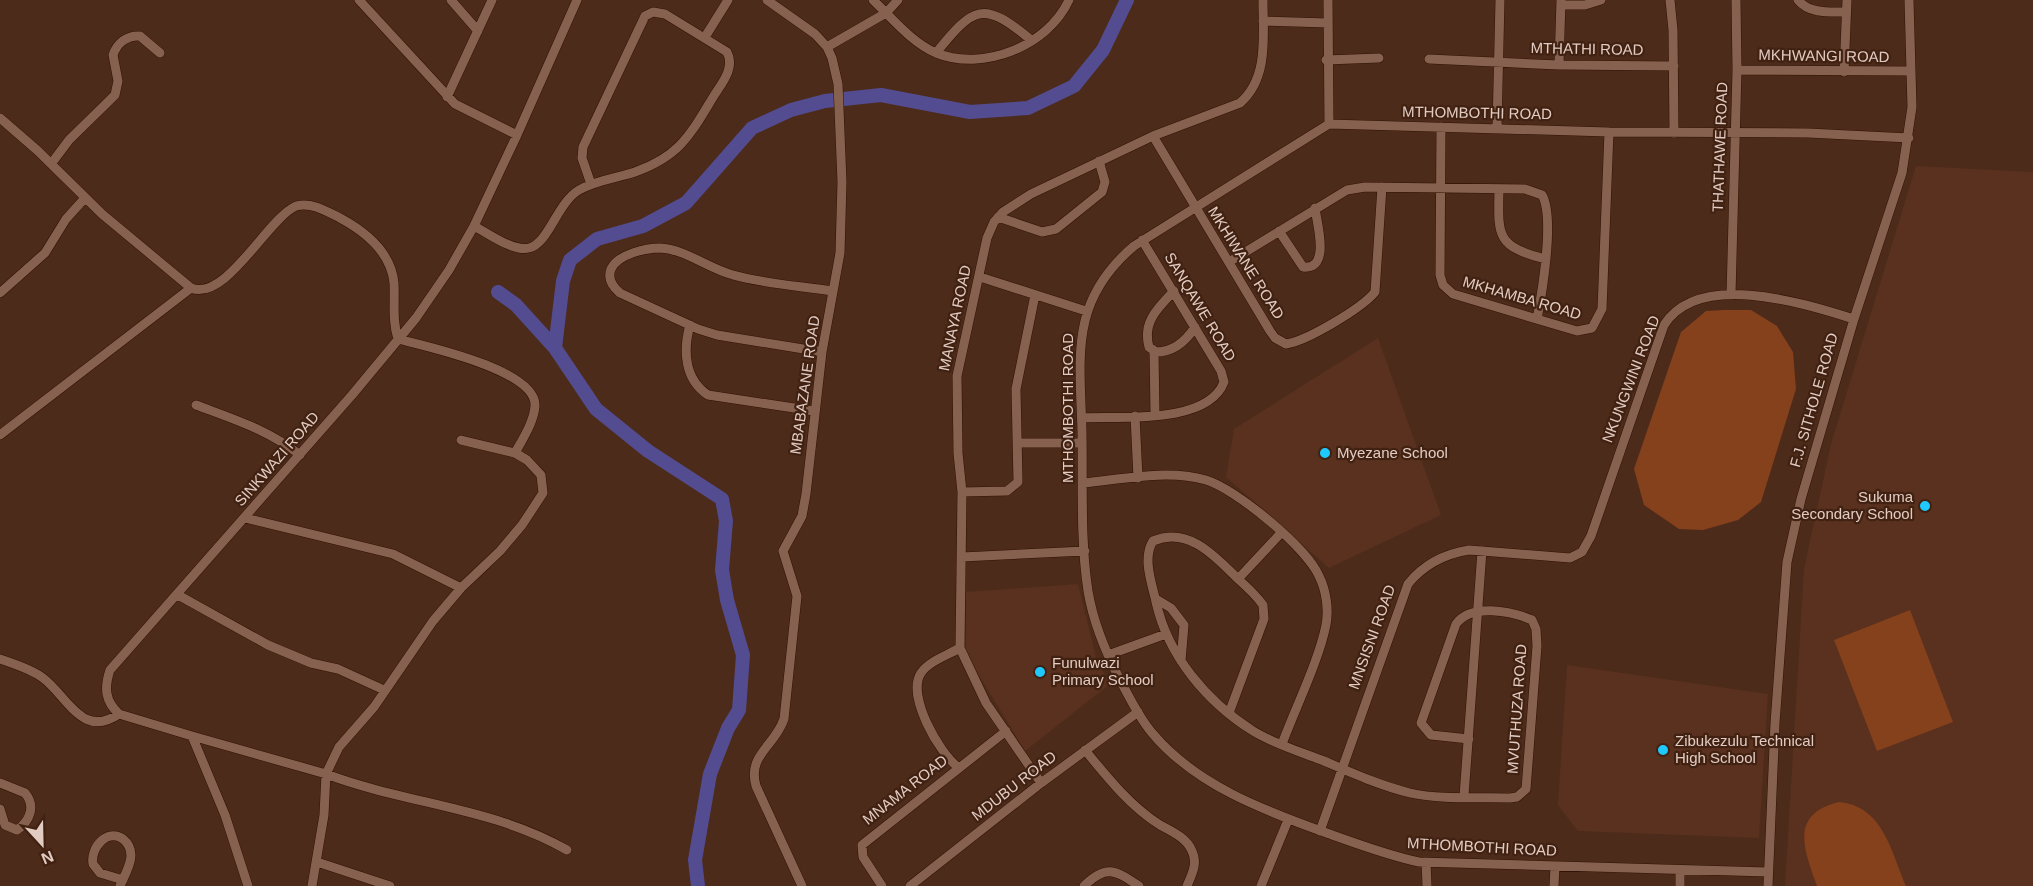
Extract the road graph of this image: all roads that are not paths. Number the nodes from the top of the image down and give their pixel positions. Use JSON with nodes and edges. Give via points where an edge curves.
{"nodes":[{"id":1,"x":359,"y":0,"type":"edge"},
{"id":2,"x":451,"y":0,"type":"edge"},
{"id":3,"x":492,"y":0,"type":"edge"},
{"id":4,"x":577,"y":0,"type":"edge"},
{"id":5,"x":728,"y":0,"type":"edge"},
{"id":6,"x":767,"y":0,"type":"edge"},
{"id":7,"x":873,"y":0,"type":"edge"},
{"id":8,"x":898,"y":0,"type":"edge"},
{"id":9,"x":1069,"y":0,"type":"edge"},
{"id":10,"x":1263,"y":0,"type":"edge"},
{"id":11,"x":1328,"y":0,"type":"edge"},
{"id":12,"x":1500,"y":0,"type":"edge"},
{"id":13,"x":1600,"y":0,"type":"edge"},
{"id":14,"x":1670,"y":0,"type":"edge"},
{"id":15,"x":1736,"y":0,"type":"edge"},
{"id":16,"x":1798,"y":0,"type":"edge"},
{"id":17,"x":1847,"y":0,"type":"edge"},
{"id":18,"x":1909,"y":0,"type":"edge"},
{"id":19,"x":1561,"y":3,"type":"edge"},
{"id":20,"x":1846,"y":12,"type":"junction"},
{"id":21,"x":886,"y":13,"type":"junction"},
{"id":22,"x":1263,"y":21,"type":"junction"},
{"id":23,"x":1328,"y":23,"type":"junction"},
{"id":24,"x":478,"y":31,"type":"junction"},
{"id":25,"x":705,"y":37,"type":"junction"},
{"id":26,"x":1031,"y":40,"type":"junction"},
{"id":27,"x":827,"y":47,"type":"junction"},
{"id":28,"x":160,"y":53,"type":"dead end"},
{"id":29,"x":936,"y":53,"type":"junction"},
{"id":30,"x":1379,"y":58,"type":"dead end"},
{"id":31,"x":1429,"y":58,"type":"dead end"},
{"id":32,"x":1326,"y":60,"type":"junction"},
{"id":33,"x":1499,"y":61,"type":"junction"},
{"id":34,"x":1559,"y":64,"type":"junction"},
{"id":35,"x":1674,"y":66,"type":"junction"},
{"id":36,"x":1737,"y":70,"type":"junction"},
{"id":37,"x":1910,"y":71,"type":"junction"},
{"id":38,"x":1844,"y":72,"type":"junction"},
{"id":39,"x":447,"y":98,"type":"junction"},
{"id":40,"x":0,"y":118,"type":"edge"},
{"id":41,"x":1329,"y":124,"type":"junction"},
{"id":42,"x":1442,"y":127,"type":"junction"},
{"id":43,"x":1497,"y":127,"type":"junction"},
{"id":44,"x":1609,"y":132,"type":"junction"},
{"id":45,"x":1674,"y":133,"type":"junction"},
{"id":46,"x":1734,"y":133,"type":"junction"},
{"id":47,"x":517,"y":135,"type":"junction"},
{"id":48,"x":1153,"y":136,"type":"junction"},
{"id":49,"x":1909,"y":138,"type":"junction"},
{"id":50,"x":1099,"y":161,"type":"junction"},
{"id":51,"x":51,"y":164,"type":"junction"},
{"id":52,"x":591,"y":184,"type":"junction"},
{"id":53,"x":1382,"y":187,"type":"junction"},
{"id":54,"x":1441,"y":189,"type":"junction"},
{"id":55,"x":1499,"y":189,"type":"junction"},
{"id":56,"x":86,"y":198,"type":"junction"},
{"id":57,"x":1316,"y":208,"type":"junction"},
{"id":58,"x":1196,"y":209,"type":"junction"},
{"id":59,"x":998,"y":217,"type":"junction"},
{"id":60,"x":474,"y":226,"type":"junction"},
{"id":61,"x":1279,"y":231,"type":"junction"},
{"id":62,"x":1142,"y":240,"type":"junction"},
{"id":63,"x":1545,"y":260,"type":"junction"},
{"id":64,"x":1229,"y":261,"type":"junction"},
{"id":65,"x":980,"y":277,"type":"junction"},
{"id":66,"x":191,"y":288,"type":"junction"},
{"id":67,"x":833,"y":291,"type":"junction"},
{"id":68,"x":1174,"y":291,"type":"junction"},
{"id":69,"x":0,"y":293,"type":"edge"},
{"id":70,"x":1731,"y":294,"type":"junction"},
{"id":71,"x":1035,"y":295,"type":"junction"},
{"id":72,"x":1086,"y":311,"type":"junction"},
{"id":73,"x":1537,"y":319,"type":"junction"},
{"id":74,"x":1854,"y":319,"type":"junction"},
{"id":75,"x":690,"y":326,"type":"junction"},
{"id":76,"x":1195,"y":327,"type":"junction"},
{"id":77,"x":398,"y":339,"type":"junction"},
{"id":78,"x":1154,"y":351,"type":"junction"},
{"id":79,"x":822,"y":352,"type":"junction"},
{"id":80,"x":196,"y":405,"type":"dead end"},
{"id":81,"x":814,"y":411,"type":"junction"},
{"id":82,"x":1155,"y":415,"type":"junction"},
{"id":83,"x":1135,"y":416,"type":"junction"},
{"id":84,"x":1082,"y":418,"type":"junction"},
{"id":85,"x":0,"y":435,"type":"edge"},
{"id":86,"x":461,"y":440,"type":"dead end"},
{"id":87,"x":1018,"y":443,"type":"junction"},
{"id":88,"x":1082,"y":443,"type":"junction"},
{"id":89,"x":515,"y":453,"type":"junction"},
{"id":90,"x":300,"y":455,"type":"junction"},
{"id":91,"x":1138,"y":478,"type":"junction"},
{"id":92,"x":1084,"y":483,"type":"junction"},
{"id":93,"x":962,"y":492,"type":"junction"},
{"id":94,"x":246,"y":518,"type":"junction"},
{"id":95,"x":1281,"y":533,"type":"junction"},
{"id":96,"x":1482,"y":550,"type":"junction"},
{"id":97,"x":1085,"y":551,"type":"junction"},
{"id":98,"x":962,"y":557,"type":"junction"},
{"id":99,"x":1570,"y":558,"type":"joint"},
{"id":100,"x":1238,"y":579,"type":"junction"},
{"id":101,"x":461,"y":588,"type":"junction"},
{"id":102,"x":178,"y":595,"type":"junction"},
{"id":103,"x":1156,"y":599,"type":"junction"},
{"id":104,"x":1478,"y":610,"type":"junction"},
{"id":105,"x":1166,"y":634,"type":"junction"},
{"id":106,"x":960,"y":648,"type":"junction"},
{"id":107,"x":1108,"y":655,"type":"junction"},
{"id":108,"x":0,"y":659,"type":"edge"},
{"id":109,"x":1181,"y":661,"type":"junction"},
{"id":110,"x":384,"y":690,"type":"junction"},
{"id":111,"x":1138,"y":712,"type":"junction"},
{"id":112,"x":1229,"y":713,"type":"junction"},
{"id":113,"x":119,"y":714,"type":"junction"},
{"id":114,"x":1006,"y":732,"type":"junction"},
{"id":115,"x":192,"y":736,"type":"junction"},
{"id":116,"x":1468,"y":739,"type":"junction"},
{"id":117,"x":1282,"y":744,"type":"junction"},
{"id":118,"x":1085,"y":750,"type":"junction"},
{"id":119,"x":958,"y":768,"type":"junction"},
{"id":120,"x":1341,"y":768,"type":"junction"},
{"id":121,"x":326,"y":774,"type":"junction"},
{"id":122,"x":0,"y":783,"type":"edge"},
{"id":123,"x":1041,"y":783,"type":"junction"},
{"id":124,"x":1464,"y":796,"type":"junction"},
{"id":125,"x":0,"y":809,"type":"edge"},
{"id":126,"x":1288,"y":820,"type":"junction"},
{"id":127,"x":1320,"y":831,"type":"junction"},
{"id":128,"x":567,"y":850,"type":"dead end"},
{"id":129,"x":317,"y":862,"type":"junction"},
{"id":130,"x":1426,"y":862,"type":"junction"},
{"id":131,"x":1555,"y":866,"type":"junction"},
{"id":132,"x":1680,"y":870,"type":"junction"},
{"id":133,"x":1768,"y":872,"type":"junction"},
{"id":134,"x":122,"y":883,"type":"edge"},
{"id":135,"x":250,"y":885,"type":"edge"},
{"id":136,"x":312,"y":886,"type":"edge"},
{"id":137,"x":390,"y":886,"type":"edge"},
{"id":138,"x":802,"y":886,"type":"edge"},
{"id":139,"x":882,"y":886,"type":"edge"},
{"id":140,"x":910,"y":886,"type":"edge"},
{"id":141,"x":1084,"y":886,"type":"edge"},
{"id":142,"x":1139,"y":886,"type":"edge"},
{"id":143,"x":1187,"y":886,"type":"edge"},
{"id":144,"x":1261,"y":886,"type":"edge"},
{"id":145,"x":1427,"y":886,"type":"edge"},
{"id":146,"x":1554,"y":886,"type":"edge"},
{"id":147,"x":1680,"y":886,"type":"edge"},
{"id":148,"x":1768,"y":886,"type":"edge"}],
"edges":[{"from":1,"to":39,"type":"street"},
{"from":2,"to":24,"type":"street"},
{"from":3,"to":24,"type":"street"},
{"from":4,"to":47,"type":"street","name":"SINKWAZI ROAD"},
{"from":5,"to":25,"type":"street"},
{"from":6,"to":27,"type":"street"},
{"from":7,"to":21,"type":"street"},
{"from":8,"to":21,"type":"street"},
{"from":9,"to":26,"type":"street","via":[[1060,16]]},
{"from":10,"to":22,"type":"street","name":"MANAYA ROAD"},
{"from":11,"to":23,"type":"street"},
{"from":12,"to":33,"type":"street"},
{"from":13,"to":19,"type":"street","via":[[1585,5]]},
{"from":14,"to":35,"type":"street"},
{"from":15,"to":36,"type":"street","name":"THATHAWE ROAD"},
{"from":16,"to":20,"type":"street","via":[[1818,11]]},
{"from":17,"to":20,"type":"street"},
{"from":18,"to":37,"type":"street","name":"F.J. SITHOLE ROAD"},
{"from":19,"to":34,"type":"street"},
{"from":20,"to":38,"type":"street"},
{"from":21,"to":27,"type":"street"},
{"from":21,"to":29,"type":"street"},
{"from":22,"to":23,"type":"street"},
{"from":22,"to":48,"type":"street","name":"MANAYA ROAD","via":[[1261,70],[1249,95],[1224,111]]},
{"from":23,"to":32,"type":"street"},
{"from":24,"to":39,"type":"street"},
{"from":25,"to":52,"type":"street","via":[[726,52],[729,70],[681,146],[636,172]]},
{"from":25,"to":52,"type":"street","via":[[665,14],[653,12],[645,16],[584,147],[582,158]]},
{"from":26,"to":29,"type":"street","via":[[987,58]]},
{"from":26,"to":29,"type":"street","via":[[1001,13],[981,9],[970,13]]},
{"from":27,"to":67,"type":"street","name":"MBABAZANE ROAD","via":[[838,84],[840,115],[842,223]]},
{"from":28,"to":51,"type":"street","via":[[140,36],[128,37],[120,43],[113,55],[118,81],[115,95],[69,140]]},
{"from":30,"to":32,"type":"street"},
{"from":31,"to":33,"type":"street","name":"MTHATHI ROAD"},
{"from":32,"to":41,"type":"street"},
{"from":33,"to":34,"type":"street","name":"MTHATHI ROAD"},
{"from":33,"to":43,"type":"street"},
{"from":34,"to":35,"type":"street","name":"MTHATHI ROAD"},
{"from":35,"to":45,"type":"street"},
{"from":36,"to":38,"type":"street","name":"MKHWANGI ROAD"},
{"from":36,"to":46,"type":"street","name":"THATHAWE ROAD"},
{"from":37,"to":38,"type":"street","name":"MKHWANGI ROAD"},
{"from":37,"to":49,"type":"street","name":"F.J. SITHOLE ROAD"},
{"from":39,"to":47,"type":"street","via":[[465,111]]},
{"from":40,"to":51,"type":"street"},
{"from":41,"to":42,"type":"street","name":"MTHOMBOTHI ROAD"},
{"from":41,"to":58,"type":"street","name":"MTHOMBOTHI ROAD"},
{"from":42,"to":43,"type":"street","name":"MTHOMBOTHI ROAD"},
{"from":42,"to":54,"type":"street","name":"MKHAMBA ROAD"},
{"from":43,"to":44,"type":"street","name":"MTHOMBOTHI ROAD"},
{"from":44,"to":45,"type":"street","name":"MTHOMBOTHI ROAD"},
{"from":44,"to":73,"type":"street","name":"MKHAMBA ROAD","via":[[1605,270],[1599,317],[1586,331]]},
{"from":45,"to":46,"type":"street","name":"MTHOMBOTHI ROAD"},
{"from":46,"to":49,"type":"street","name":"MTHOMBOTHI ROAD"},
{"from":46,"to":70,"type":"street","name":"THATHAWE ROAD"},
{"from":47,"to":60,"type":"street","name":"SINKWAZI ROAD"},
{"from":48,"to":50,"type":"street","name":"MANAYA ROAD"},
{"from":48,"to":58,"type":"street","name":"MKHIWANE ROAD"},
{"from":49,"to":74,"type":"street","name":"F.J. SITHOLE ROAD","via":[[1902,173]]},
{"from":50,"to":59,"type":"street","name":"MANAYA ROAD","via":[[1023,198]]},
{"from":50,"to":59,"type":"street","via":[[1105,182],[1102,192],[1056,230],[1042,232]]},
{"from":51,"to":56,"type":"street"},
{"from":52,"to":60,"type":"street","via":[[567,200],[539,243],[528,248],[516,247]]},
{"from":53,"to":54,"type":"street"},
{"from":53,"to":57,"type":"street","via":[[1347,190]]},
{"from":53,"to":64,"type":"street","name":"MKHIWANE ROAD","via":[[1375,292],[1302,339],[1286,344],[1275,339]]},
{"from":54,"to":55,"type":"street"},
{"from":54,"to":73,"type":"street","name":"MKHAMBA ROAD","via":[[1443,285],[1453,294]]},
{"from":55,"to":63,"type":"street","via":[[1501,235],[1517,252]]},
{"from":55,"to":63,"type":"street","via":[[1525,189],[1542,195],[1547,213]]},
{"from":56,"to":66,"type":"street"},
{"from":56,"to":69,"type":"street","via":[[66,219],[45,253]]},
{"from":57,"to":61,"type":"street"},
{"from":57,"to":61,"type":"street","via":[[1320,250],[1313,265],[1303,267]]},
{"from":58,"to":62,"type":"street","name":"MTHOMBOTHI ROAD"},
{"from":58,"to":64,"type":"street","name":"MKHIWANE ROAD"},
{"from":59,"to":65,"type":"street","name":"MANAYA ROAD","via":[[987,238]]},
{"from":60,"to":77,"type":"street","name":"SINKWAZI ROAD","via":[[450,270]]},
{"from":61,"to":64,"type":"street"},
{"from":62,"to":68,"type":"street","name":"SANQAWE ROAD"},
{"from":62,"to":72,"type":"street","name":"MTHOMBOTHI ROAD","via":[[1119,258],[1096,289]]},
{"from":63,"to":73,"type":"street"},
{"from":65,"to":71,"type":"street"},
{"from":65,"to":93,"type":"street","name":"MANAYA ROAD","via":[[957,376]]},
{"from":66,"to":77,"type":"street","via":[[204,291],[215,285],[292,207],[310,205],[349,223],[384,253],[394,284],[393,320]]},
{"from":66,"to":85,"type":"street"},
{"from":67,"to":75,"type":"street","via":[[734,276],[662,248],[640,251],[617,262],[610,275],[614,288]]},
{"from":67,"to":79,"type":"street","name":"MBABAZANE ROAD"},
{"from":68,"to":76,"type":"street","name":"SANQAWE ROAD"},
{"from":68,"to":78,"type":"street","via":[[1148,323],[1148,344]]},
{"from":70,"to":74,"type":"street","name":"NKUNGWINI ROAD","via":[[1802,305]]},
{"from":70,"to":99,"type":"street","name":"NKUNGWINI ROAD","via":[[1684,303],[1664,325],[1591,536],[1582,552]]},
{"from":71,"to":72,"type":"street"},
{"from":71,"to":87,"type":"street","via":[[1016,389]]},
{"from":72,"to":84,"type":"street","name":"MTHOMBOTHI ROAD","via":[[1081,342]]},
{"from":74,"to":133,"type":"street","name":"F.J. SITHOLE ROAD","via":[[1801,499],[1787,562]]},
{"from":75,"to":79,"type":"street","via":[[732,338]]},
{"from":75,"to":81,"type":"street","via":[[684,355],[702,391],[716,398]]},
{"from":76,"to":78,"type":"street","via":[[1179,346]]},
{"from":76,"to":82,"type":"street","name":"SANQAWE ROAD","via":[[1221,370],[1223,386],[1206,403],[1193,409]]},
{"from":77,"to":89,"type":"street","via":[[459,354],[526,388],[535,406]]},
{"from":77,"to":90,"type":"street","name":"SINKWAZI ROAD"},
{"from":78,"to":82,"type":"street"},
{"from":79,"to":81,"type":"street","name":"MBABAZANE ROAD"},
{"from":80,"to":90,"type":"street","via":[[278,438]]},
{"from":81,"to":138,"type":"street","name":"MBABAZANE ROAD","via":[[802,516],[783,551],[797,596],[784,719],[780,733],[754,766],[756,786]]},
{"from":82,"to":83,"type":"street","name":"SANQAWE ROAD"},
{"from":83,"to":84,"type":"street","name":"SANQAWE ROAD"},
{"from":83,"to":91,"type":"street"},
{"from":84,"to":88,"type":"street","name":"MTHOMBOTHI ROAD"},
{"from":86,"to":89,"type":"street"},
{"from":87,"to":88,"type":"street"},
{"from":87,"to":93,"type":"street","via":[[1019,476],[1015,487],[998,492]]},
{"from":88,"to":92,"type":"street","name":"MTHOMBOTHI ROAD"},
{"from":89,"to":101,"type":"street","via":[[536,467],[543,493],[507,543]]},
{"from":90,"to":94,"type":"street","name":"SINKWAZI ROAD"},
{"from":91,"to":92,"type":"street"},
{"from":91,"to":95,"type":"street","via":[[1187,476],[1224,487]]},
{"from":92,"to":97,"type":"street","name":"MTHOMBOTHI ROAD"},
{"from":93,"to":98,"type":"street","name":"MANAYA ROAD"},
{"from":94,"to":101,"type":"street","via":[[393,554]]},
{"from":94,"to":102,"type":"street","name":"SINKWAZI ROAD"},
{"from":95,"to":100,"type":"street"},
{"from":95,"to":117,"type":"street","via":[[1304,553],[1318,574],[1327,607],[1326,624]]},
{"from":96,"to":99,"type":"street","name":"MNSISNI ROAD"},
{"from":96,"to":104,"type":"street"},
{"from":96,"to":120,"type":"street","name":"MNSISNI ROAD","via":[[1437,559],[1418,571],[1408,584]]},
{"from":97,"to":98,"type":"street"},
{"from":97,"to":107,"type":"street","name":"MTHOMBOTHI ROAD","via":[[1088,591]]},
{"from":98,"to":106,"type":"street","name":"MANAYA ROAD"},
{"from":100,"to":103,"type":"street","name":"MVUTHUZA ROAD","via":[[1204,547],[1169,536],[1160,538],[1153,540],[1148,552]]},
{"from":100,"to":112,"type":"street","via":[[1260,601],[1265,615]]},
{"from":101,"to":110,"type":"street"},
{"from":102,"to":110,"type":"street","via":[[268,645]]},
{"from":102,"to":113,"type":"street","name":"SINKWAZI ROAD","via":[[110,670],[106,696]]},
{"from":103,"to":105,"type":"street","name":"MVUTHUZA ROAD"},
{"from":103,"to":109,"type":"street","via":[[1184,625]]},
{"from":104,"to":116,"type":"street"},
{"from":104,"to":116,"type":"street","via":[[1462,618],[1454,629],[1421,723],[1431,735]]},
{"from":104,"to":124,"type":"street","name":"MVUTHUZA ROAD","via":[[1532,620],[1537,646],[1526,789],[1510,798]]},
{"from":105,"to":107,"type":"street"},
{"from":105,"to":109,"type":"street","name":"MVUTHUZA ROAD"},
{"from":106,"to":114,"type":"street","name":"MANAYA ROAD","via":[[986,703]]},
{"from":106,"to":119,"type":"street","via":[[926,667],[919,675],[916,693],[917,703],[941,747]]},
{"from":107,"to":111,"type":"street","name":"MTHOMBOTHI ROAD"},
{"from":108,"to":113,"type":"street","via":[[41,676],[91,722],[104,722]]},
{"from":109,"to":112,"type":"street","name":"MVUTHUZA ROAD"},
{"from":110,"to":121,"type":"street","via":[[339,747]]},
{"from":111,"to":118,"type":"street","name":"MDUBU ROAD"},
{"from":111,"to":126,"type":"street","name":"MTHOMBOTHI ROAD","via":[[1152,733],[1184,763],[1215,784]]},
{"from":112,"to":117,"type":"street","name":"MVUTHUZA ROAD","via":[[1254,732]]},
{"from":113,"to":115,"type":"street"},
{"from":114,"to":119,"type":"street","name":"MNAMA ROAD"},
{"from":114,"to":123,"type":"street","name":"MANAYA ROAD"},
{"from":115,"to":121,"type":"street"},
{"from":115,"to":135,"type":"street"},
{"from":116,"to":124,"type":"street"},
{"from":117,"to":120,"type":"street","name":"MVUTHUZA ROAD"},
{"from":118,"to":123,"type":"street","name":"MDUBU ROAD"},
{"from":118,"to":143,"type":"street","via":[[1130,801],[1192,849],[1194,869]]},
{"from":119,"to":139,"type":"street","name":"MNAMA ROAD","via":[[862,845],[863,857]]},
{"from":120,"to":124,"type":"street","name":"MVUTHUZA ROAD","via":[[1410,793]]},
{"from":120,"to":127,"type":"street","name":"MNSISNI ROAD"},
{"from":121,"to":128,"type":"street","via":[[361,787],[495,817]]},
{"from":121,"to":129,"type":"street"},
{"from":122,"to":125,"type":"street","via":[[25,793],[31,809],[22,826],[12,831],[5,825]]},
{"from":123,"to":140,"type":"street","name":"MDUBU ROAD"},
{"from":126,"to":127,"type":"street","name":"MTHOMBOTHI ROAD"},
{"from":126,"to":144,"type":"street"},
{"from":127,"to":130,"type":"street","name":"MTHOMBOTHI ROAD","via":[[1396,857]]},
{"from":129,"to":136,"type":"street"},
{"from":129,"to":137,"type":"street"},
{"from":130,"to":131,"type":"street","name":"MTHOMBOTHI ROAD"},
{"from":130,"to":145,"type":"street"},
{"from":131,"to":132,"type":"street","name":"MTHOMBOTHI ROAD"},
{"from":131,"to":146,"type":"street"},
{"from":132,"to":133,"type":"street","name":"MTHOMBOTHI ROAD"},
{"from":132,"to":147,"type":"street"},
{"from":133,"to":148,"type":"street","name":"F.J. SITHOLE ROAD"},
{"from":134,"to":134,"type":"street","via":[[100,873],[93,864],[94,850],[110,836],[118,836],[131,847]]},
{"from":141,"to":142,"type":"street","via":[[1103,871],[1118,872]]}]}
